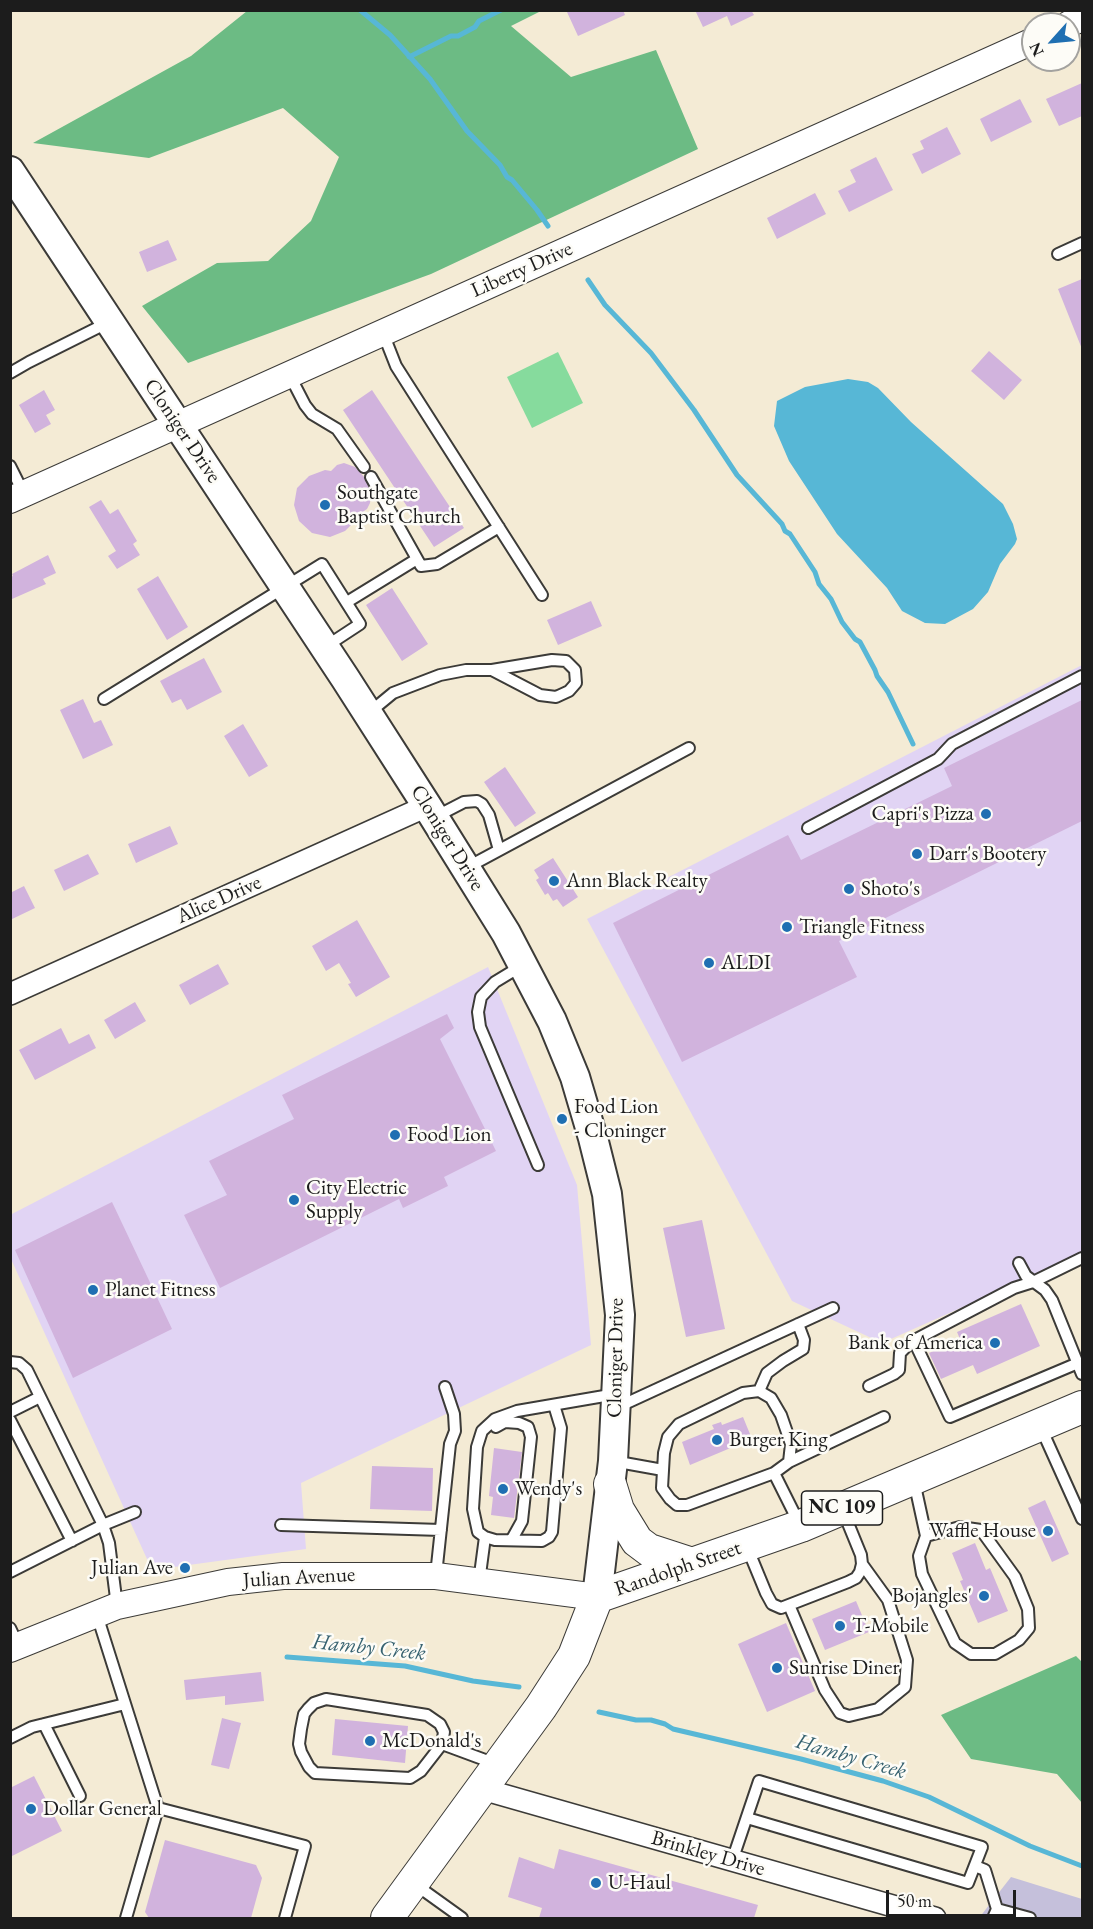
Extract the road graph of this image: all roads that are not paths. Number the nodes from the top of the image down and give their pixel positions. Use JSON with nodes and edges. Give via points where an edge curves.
{"nodes":[{"id":1,"x":1021,"y":46,"type":"edge"},
{"id":2,"x":10,"y":171,"type":"edge"},
{"id":3,"x":1083,"y":243,"type":"edge"},
{"id":4,"x":1058,"y":254,"type":"dead end"},
{"id":5,"x":110,"y":322,"type":"junction"},
{"id":6,"x":383,"y":333,"type":"junction"},
{"id":7,"x":10,"y":373,"type":"edge"},
{"id":8,"x":290,"y":375,"type":"junction"},
{"id":9,"x":178,"y":425,"type":"junction"},
{"id":10,"x":10,"y":466,"type":"edge"},
{"id":11,"x":364,"y":467,"type":"dead end"},
{"id":12,"x":371,"y":477,"type":"dead end"},
{"id":13,"x":17,"y":497,"type":"edge"},
{"id":14,"x":499,"y":527,"type":"junction"},
{"id":15,"x":417,"y":559,"type":"junction"},
{"id":16,"x":285,"y":587,"type":"junction"},
{"id":17,"x":542,"y":595,"type":"dead end"},
{"id":18,"x":347,"y":602,"type":"junction"},
{"id":19,"x":325,"y":647,"type":"junction"},
{"id":20,"x":492,"y":670,"type":"junction"},
{"id":21,"x":1083,"y":676,"type":"edge"},
{"id":22,"x":104,"y":699,"type":"dead end"},
{"id":23,"x":368,"y":714,"type":"junction"},
{"id":24,"x":689,"y":748,"type":"dead end"},
{"id":25,"x":430,"y":812,"type":"junction"},
{"id":26,"x":808,"y":828,"type":"dead end"},
{"id":27,"x":499,"y":850,"type":"junction"},
{"id":28,"x":466,"y":868,"type":"junction"},
{"id":29,"x":523,"y":965,"type":"junction"},
{"id":30,"x":10,"y":994,"type":"edge"},
{"id":31,"x":538,"y":1165,"type":"dead end"},
{"id":32,"x":1083,"y":1258,"type":"edge"},
{"id":33,"x":1019,"y":1263,"type":"dead end"},
{"id":34,"x":1034,"y":1282,"type":"junction"},
{"id":35,"x":833,"y":1308,"type":"dead end"},
{"id":36,"x":798,"y":1324,"type":"junction"},
{"id":37,"x":914,"y":1341,"type":"junction"},
{"id":38,"x":1080,"y":1361,"type":"edge"},
{"id":39,"x":10,"y":1362,"type":"edge"},
{"id":40,"x":869,"y":1386,"type":"dead end"},
{"id":41,"x":445,"y":1387,"type":"dead end"},
{"id":42,"x":759,"y":1391,"type":"junction"},
{"id":43,"x":40,"y":1397,"type":"junction"},
{"id":44,"x":616,"y":1401,"type":"junction"},
{"id":45,"x":554,"y":1406,"type":"junction"},
{"id":46,"x":1083,"y":1407,"type":"edge"},
{"id":47,"x":10,"y":1412,"type":"edge"},
{"id":48,"x":884,"y":1417,"type":"dead end"},
{"id":49,"x":10,"y":1420,"type":"edge"},
{"id":50,"x":1040,"y":1425,"type":"junction"},
{"id":51,"x":789,"y":1462,"type":"junction"},
{"id":52,"x":663,"y":1470,"type":"junction"},
{"id":53,"x":611,"y":1472,"type":"junction"},
{"id":54,"x":774,"y":1473,"type":"junction"},
{"id":55,"x":913,"y":1478,"type":"junction"},
{"id":56,"x":842,"y":1508,"type":"junction"},
{"id":57,"x":473,"y":1509,"type":"junction"},
{"id":58,"x":135,"y":1512,"type":"dead end"},
{"id":59,"x":1083,"y":1519,"type":"edge"},
{"id":60,"x":103,"y":1525,"type":"junction"},
{"id":61,"x":281,"y":1525,"type":"dead end"},
{"id":62,"x":801,"y":1526,"type":"junction"},
{"id":63,"x":441,"y":1530,"type":"junction"},
{"id":64,"x":926,"y":1536,"type":"junction"},
{"id":65,"x":484,"y":1537,"type":"junction"},
{"id":66,"x":512,"y":1539,"type":"junction"},
{"id":67,"x":72,"y":1541,"type":"junction"},
{"id":68,"x":746,"y":1545,"type":"junction"},
{"id":69,"x":692,"y":1563,"type":"junction"},
{"id":70,"x":862,"y":1564,"type":"junction"},
{"id":71,"x":10,"y":1572,"type":"edge"},
{"id":72,"x":436,"y":1576,"type":"junction"},
{"id":73,"x":479,"y":1583,"type":"junction"},
{"id":74,"x":597,"y":1597,"type":"junction"},
{"id":75,"x":789,"y":1605,"type":"junction"},
{"id":76,"x":107,"y":1610,"type":"junction"},
{"id":77,"x":13,"y":1641,"type":"edge"},
{"id":78,"x":125,"y":1704,"type":"junction"},
{"id":79,"x":44,"y":1724,"type":"junction"},
{"id":80,"x":10,"y":1738,"type":"edge"},
{"id":81,"x":442,"y":1744,"type":"junction"},
{"id":82,"x":491,"y":1777,"type":"junction"},
{"id":83,"x":80,"y":1796,"type":"dead end"},
{"id":84,"x":158,"y":1808,"type":"junction"},
{"id":85,"x":747,"y":1818,"type":"junction"},
{"id":86,"x":732,"y":1861,"type":"junction"},
{"id":87,"x":975,"y":1866,"type":"junction"},
{"id":88,"x":413,"y":1883,"type":"junction"},
{"id":89,"x":995,"y":1914,"type":"edge"},
{"id":90,"x":126,"y":1918,"type":"edge"},
{"id":91,"x":285,"y":1918,"type":"edge"},
{"id":92,"x":387,"y":1918,"type":"edge"},
{"id":93,"x":462,"y":1918,"type":"edge"},
{"id":94,"x":935,"y":1918,"type":"edge"},
{"id":95,"x":1030,"y":1918,"type":"edge"}],
"edges":[{"from":1,"to":6,"type":"street","name":"Liberty Drive"},
{"from":2,"to":5,"type":"main road","name":"Cloniger Drive"},
{"from":3,"to":4,"type":"lane"},
{"from":5,"to":7,"type":"lane"},
{"from":5,"to":9,"type":"main road","name":"Cloniger Drive"},
{"from":6,"to":8,"type":"street","name":"Liberty Drive"},
{"from":6,"to":14,"type":"lane","via":[[396,366]]},
{"from":8,"to":9,"type":"street","name":"Liberty Drive"},
{"from":8,"to":11,"type":"lane","via":[[312,414],[337,429]]},
{"from":9,"to":13,"type":"street","name":"Liberty Drive"},
{"from":9,"to":16,"type":"main road","name":"Cloniger Drive"},
{"from":10,"to":13,"type":"lane"},
{"from":12,"to":15,"type":"lane"},
{"from":14,"to":15,"type":"lane","via":[[437,564],[421,566]]},
{"from":14,"to":17,"type":"lane"},
{"from":15,"to":18,"type":"lane"},
{"from":16,"to":18,"type":"lane","via":[[322,564]]},
{"from":16,"to":19,"type":"main road","name":"Cloniger Drive"},
{"from":16,"to":22,"type":"lane"},
{"from":18,"to":19,"type":"lane","via":[[360,624]]},
{"from":19,"to":23,"type":"main road","name":"Cloniger Drive"},
{"from":20,"to":20,"type":"lane","via":[[566,661],[575,670],[576,683],[556,697],[540,695]]},
{"from":20,"to":23,"type":"lane","via":[[466,670],[417,682],[393,693]]},
{"from":21,"to":26,"type":"lane","via":[[952,744],[938,759]]},
{"from":23,"to":25,"type":"main road","name":"Cloniger Drive"},
{"from":24,"to":27,"type":"lane"},
{"from":25,"to":27,"type":"lane","via":[[477,801],[489,815]]},
{"from":25,"to":28,"type":"main road","name":"Cloniger Drive"},
{"from":25,"to":30,"type":"street","name":"Alice Drive"},
{"from":27,"to":28,"type":"lane"},
{"from":28,"to":29,"type":"main road","name":"Cloniger Drive"},
{"from":29,"to":31,"type":"lane","via":[[495,982],[481,997],[478,1012],[480,1027]]},
{"from":29,"to":44,"type":"main road","name":"Cloniger Drive","via":[[575,1077],[607,1194],[620,1315]]},
{"from":32,"to":34,"type":"lane"},
{"from":33,"to":34,"type":"lane"},
{"from":34,"to":37,"type":"lane","via":[[1014,1288]]},
{"from":34,"to":38,"type":"lane","via":[[1052,1300]]},
{"from":35,"to":36,"type":"lane"},
{"from":36,"to":42,"type":"lane","via":[[804,1349],[767,1373]]},
{"from":36,"to":44,"type":"lane"},
{"from":37,"to":38,"type":"lane","via":[[950,1417]]},
{"from":37,"to":40,"type":"lane","via":[[900,1353],[899,1370]]},
{"from":39,"to":43,"type":"lane","via":[[19,1362],[27,1370]]},
{"from":41,"to":63,"type":"lane","via":[[455,1431],[450,1444]]},
{"from":42,"to":51,"type":"lane","via":[[771,1398],[781,1415],[791,1444]]},
{"from":42,"to":52,"type":"lane","via":[[743,1393],[679,1424],[668,1437]]},
{"from":43,"to":47,"type":"lane"},
{"from":43,"to":60,"type":"lane"},
{"from":44,"to":45,"type":"lane"},
{"from":44,"to":53,"type":"main road","name":"Cloniger Drive"},
{"from":45,"to":57,"type":"lane","via":[[495,1419],[482,1431],[477,1447]]},
{"from":45,"to":66,"type":"lane","via":[[561,1428],[552,1532],[542,1541]]},
{"from":46,"to":50,"type":"main road","name":"Randolph Street","number":"NC 109"},
{"from":48,"to":51,"type":"lane"},
{"from":49,"to":67,"type":"lane"},
{"from":50,"to":55,"type":"main road","name":"Randolph Street","number":"NC 109"},
{"from":50,"to":59,"type":"lane"},
{"from":51,"to":54,"type":"lane"},
{"from":52,"to":53,"type":"lane"},
{"from":52,"to":54,"type":"lane","via":[[662,1488],[677,1505]]},
{"from":53,"to":69,"type":"main road","via":[[618,1510],[637,1541],[649,1550]]},
{"from":53,"to":74,"type":"main road","name":"Cloniger Drive"},
{"from":54,"to":62,"type":"lane"},
{"from":55,"to":56,"type":"main road","name":"Randolph Street","number":"NC 109"},
{"from":55,"to":64,"type":"lane"},
{"from":56,"to":62,"type":"main road","name":"Randolph Street","number":"NC 109"},
{"from":56,"to":70,"type":"lane"},
{"from":57,"to":65,"type":"lane","via":[[478,1532]]},
{"from":57,"to":66,"type":"lane","via":[[480,1502],[489,1435],[505,1422],[528,1427],[531,1437],[522,1521]]},
{"from":58,"to":60,"type":"lane"},
{"from":60,"to":67,"type":"lane"},
{"from":60,"to":76,"type":"lane","via":[[110,1543]]},
{"from":61,"to":63,"type":"lane"},
{"from":62,"to":68,"type":"main road","name":"Randolph Street","number":"NC 109"},
{"from":63,"to":72,"type":"lane"},
{"from":64,"to":64,"type":"lane","via":[[919,1556],[922,1574],[955,1643],[971,1654],[995,1654],[1019,1640],[1029,1628],[1028,1609],[1015,1577],[981,1530],[960,1527]]},
{"from":65,"to":66,"type":"lane"},
{"from":65,"to":73,"type":"lane"},
{"from":67,"to":71,"type":"lane"},
{"from":68,"to":69,"type":"main road","name":"Randolph Street","number":"NC 109"},
{"from":68,"to":75,"type":"lane","via":[[772,1604],[781,1608]]},
{"from":69,"to":74,"type":"main road","name":"Randolph Street","number":"NC 109"},
{"from":70,"to":75,"type":"lane","via":[[856,1578]]},
{"from":70,"to":75,"type":"lane","via":[[888,1600],[907,1660],[905,1687],[878,1709],[849,1716],[840,1713],[825,1690]]},
{"from":72,"to":73,"type":"street","name":"Julian Avenue"},
{"from":72,"to":76,"type":"street","name":"Julian Avenue","via":[[283,1576],[228,1582]]},
{"from":73,"to":74,"type":"street","name":"Julian Avenue"},
{"from":74,"to":82,"type":"main road","name":"Randolph Street","via":[[574,1656]]},
{"from":76,"to":77,"type":"street","name":"Julian Avenue"},
{"from":76,"to":78,"type":"lane"},
{"from":78,"to":79,"type":"lane"},
{"from":78,"to":84,"type":"lane"},
{"from":79,"to":80,"type":"lane"},
{"from":79,"to":83,"type":"lane"},
{"from":81,"to":81,"type":"lane","via":[[444,1732],[440,1724],[427,1715],[326,1699],[314,1703],[304,1714],[299,1744],[315,1773],[410,1778],[422,1771]]},
{"from":81,"to":82,"type":"lane"},
{"from":82,"to":86,"type":"street","name":"Brinkley Drive"},
{"from":82,"to":88,"type":"main road","name":"Randolph Street"},
{"from":84,"to":90,"type":"lane"},
{"from":84,"to":91,"type":"lane","via":[[305,1846]]},
{"from":85,"to":86,"type":"lane"},
{"from":85,"to":87,"type":"lane","via":[[968,1882]]},
{"from":85,"to":87,"type":"lane","via":[[759,1781],[982,1847]]},
{"from":86,"to":94,"type":"street","name":"Brinkley Drive"},
{"from":87,"to":89,"type":"lane","via":[[985,1870]]},
{"from":88,"to":92,"type":"main road","name":"Randolph Street"},
{"from":88,"to":93,"type":"lane"},
{"from":89,"to":95,"type":"lane"}]}
